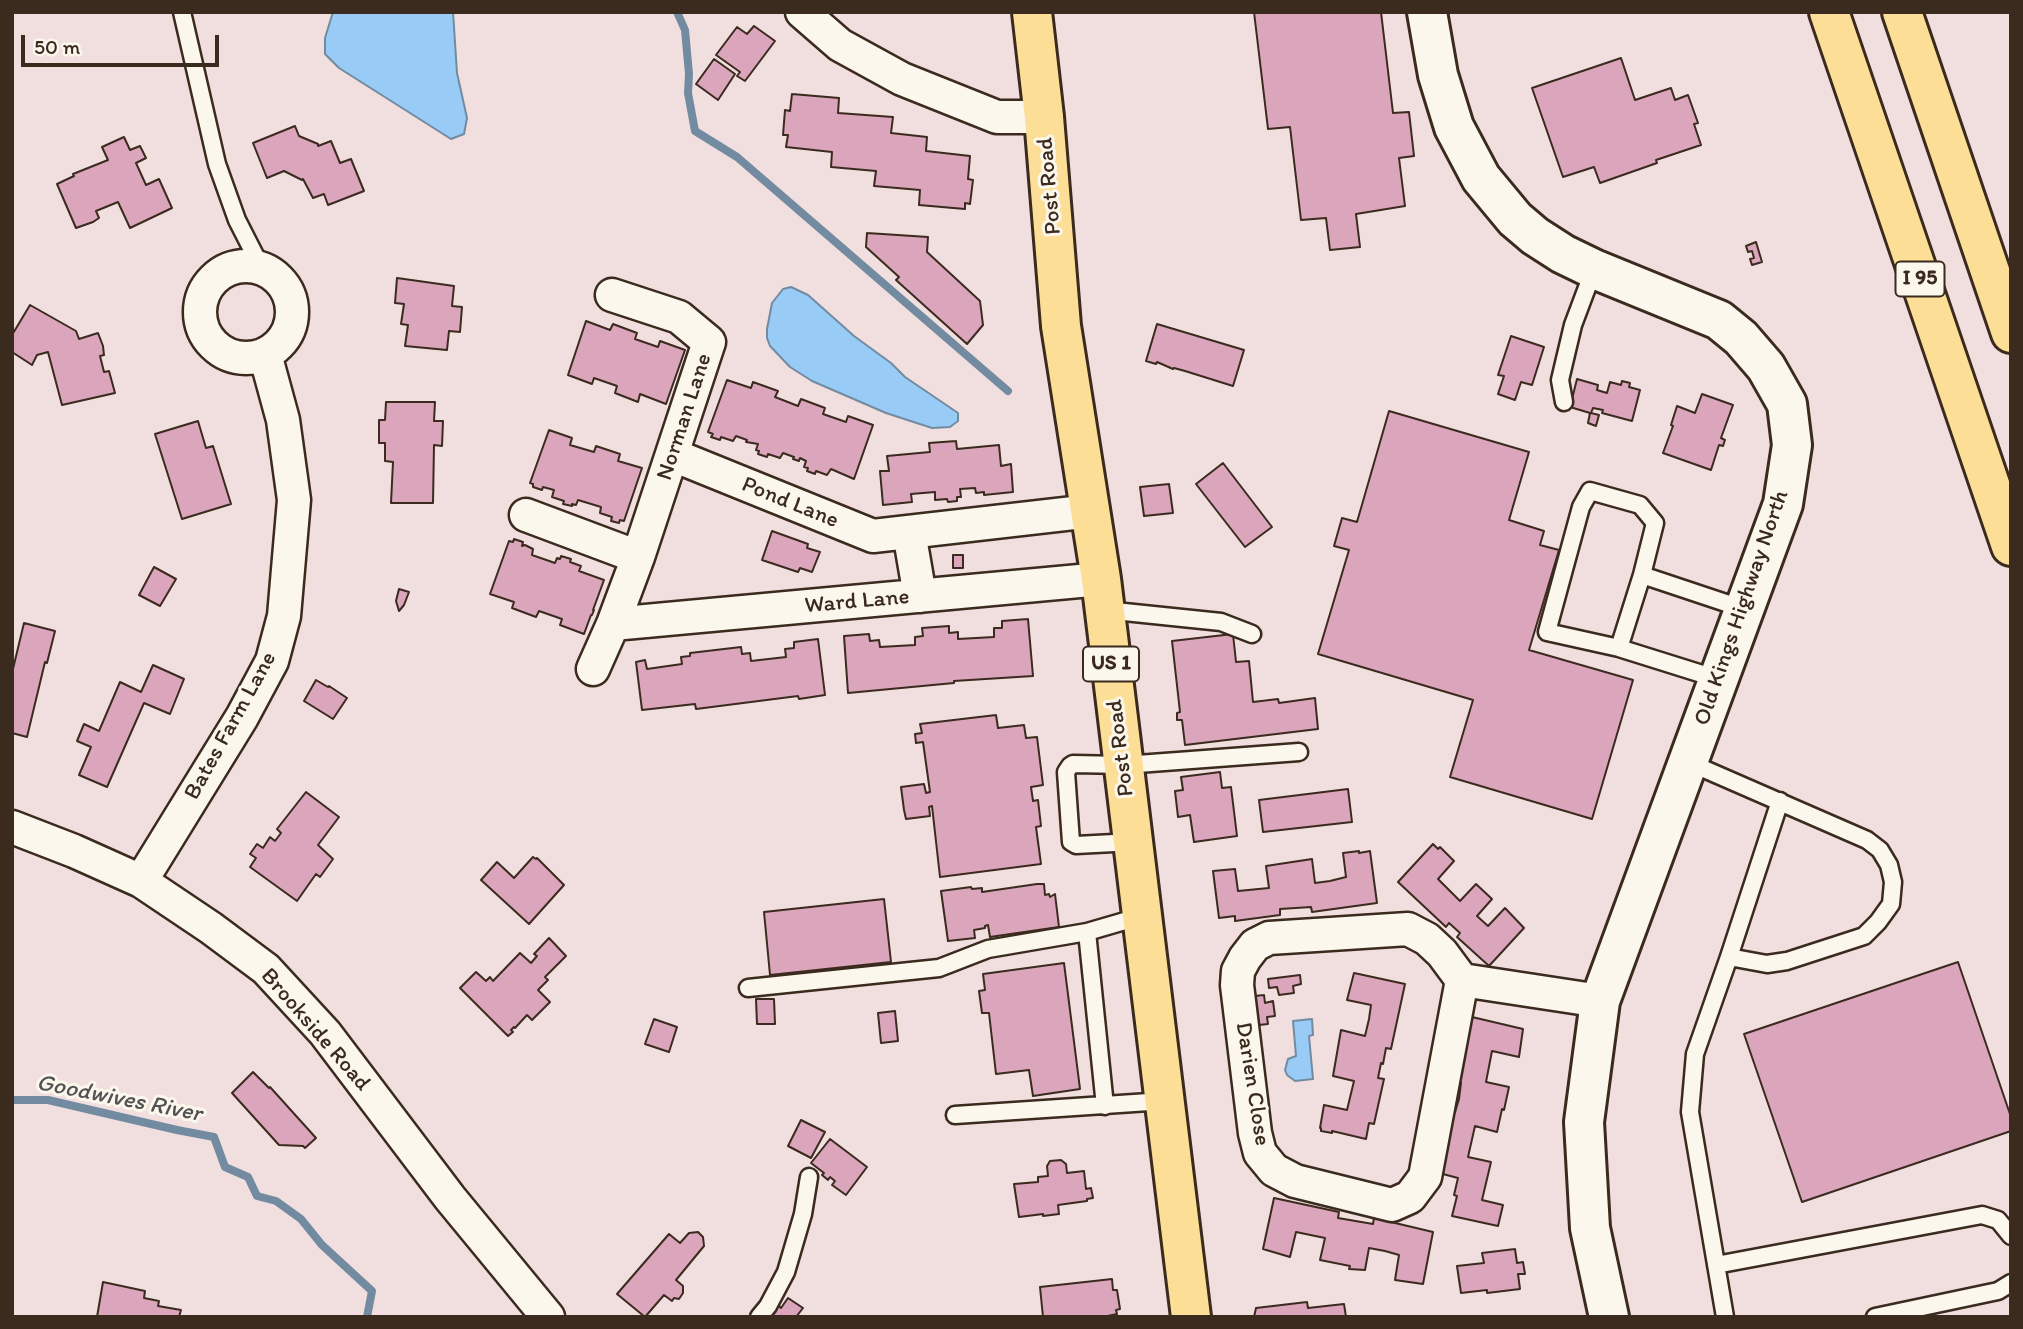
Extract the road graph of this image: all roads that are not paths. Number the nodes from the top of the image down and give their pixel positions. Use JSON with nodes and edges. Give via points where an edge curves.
{"nodes":[{"id":1,"x":182,"y":12,"type":"edge"},
{"id":2,"x":802,"y":12,"type":"edge"},
{"id":3,"x":1032,"y":12,"type":"edge"},
{"id":4,"x":1427,"y":12,"type":"edge"},
{"id":5,"x":1829,"y":12,"type":"edge"},
{"id":6,"x":1902,"y":12,"type":"edge"},
{"id":7,"x":1911,"y":12,"type":"edge"},
{"id":8,"x":1044,"y":117,"type":"junction"},
{"id":9,"x":2011,"y":257,"type":"edge"},
{"id":10,"x":262,"y":269,"type":"junction"},
{"id":11,"x":1588,"y":286,"type":"junction"},
{"id":12,"x":611,"y":295,"type":"dead end"},
{"id":13,"x":2011,"y":333,"type":"edge"},
{"id":14,"x":265,"y":354,"type":"junction"},
{"id":15,"x":1564,"y":402,"type":"dead end"},
{"id":16,"x":673,"y":455,"type":"junction"},
{"id":17,"x":1091,"y":511,"type":"junction"},
{"id":18,"x":526,"y":515,"type":"dead end"},
{"id":19,"x":909,"y":532,"type":"junction"},
{"id":20,"x":2011,"y":546,"type":"edge"},
{"id":21,"x":638,"y":556,"type":"junction"},
{"id":22,"x":1642,"y":575,"type":"junction"},
{"id":23,"x":1103,"y":595,"type":"junction"},
{"id":24,"x":920,"y":596,"type":"junction"},
{"id":25,"x":1744,"y":609,"type":"junction"},
{"id":26,"x":613,"y":624,"type":"junction"},
{"id":27,"x":1252,"y":634,"type":"dead end"},
{"id":28,"x":1619,"y":648,"type":"junction"},
{"id":29,"x":593,"y":669,"type":"dead end"},
{"id":30,"x":1719,"y":679,"type":"junction"},
{"id":31,"x":1299,"y":752,"type":"dead end"},
{"id":32,"x":1688,"y":762,"type":"junction"},
{"id":33,"x":1124,"y":765,"type":"junction"},
{"id":34,"x":1780,"y":801,"type":"junction"},
{"id":35,"x":12,"y":827,"type":"edge"},
{"id":36,"x":1133,"y":842,"type":"junction"},
{"id":37,"x":141,"y":881,"type":"junction"},
{"id":38,"x":1142,"y":916,"type":"junction"},
{"id":39,"x":1087,"y":932,"type":"junction"},
{"id":40,"x":1729,"y":957,"type":"junction"},
{"id":41,"x":1462,"y":980,"type":"junction"},
{"id":42,"x":748,"y":988,"type":"dead end"},
{"id":43,"x":1600,"y":1001,"type":"junction"},
{"id":44,"x":1164,"y":1101,"type":"junction"},
{"id":45,"x":1105,"y":1106,"type":"junction"},
{"id":46,"x":955,"y":1115,"type":"dead end"},
{"id":47,"x":809,"y":1177,"type":"dead end"},
{"id":48,"x":2011,"y":1236,"type":"edge"},
{"id":49,"x":1716,"y":1265,"type":"junction"},
{"id":50,"x":2011,"y":1283,"type":"edge"},
{"id":51,"x":548,"y":1317,"type":"edge"},
{"id":52,"x":759,"y":1317,"type":"edge"},
{"id":53,"x":1191,"y":1317,"type":"edge"},
{"id":54,"x":1609,"y":1317,"type":"edge"},
{"id":55,"x":1725,"y":1317,"type":"edge"},
{"id":56,"x":1875,"y":1317,"type":"edge"}],
"edges":[{"from":1,"to":10,"type":"lane","via":[[217,164],[237,220]]},
{"from":2,"to":8,"type":"street","via":[[840,45],[902,79],[997,117]]},
{"from":3,"to":8,"type":"main road","name":"Post Road","number":"US 1"},
{"from":4,"to":11,"type":"street","name":"Old Kings Highway North","via":[[1444,98],[1481,178],[1515,219],[1563,254]]},
{"from":5,"to":20,"type":"main road","number":"I 95"},
{"from":6,"to":13,"type":"main road"},
{"from":7,"to":9,"type":"main road"},
{"from":8,"to":17,"type":"main road","name":"Post Road","number":"US 1","via":[[1061,326]]},
{"from":10,"to":14,"type":"street","via":[[288,292],[292,310],[290,328]]},
{"from":10,"to":14,"type":"street","via":[[244,266],[227,270],[212,281],[200,314],[204,331],[215,346],[248,358]]},
{"from":11,"to":15,"type":"lane","via":[[1560,380]]},
{"from":11,"to":25,"type":"street","name":"Old Kings Highway North","via":[[1719,320],[1766,367],[1787,404],[1792,445],[1783,504]]},
{"from":12,"to":16,"type":"street","name":"Norman Lane","via":[[679,317],[709,342]]},
{"from":14,"to":37,"type":"street","name":"Bates Farm Lane","via":[[283,420],[294,500],[284,616],[272,661],[242,717]]},
{"from":16,"to":19,"type":"street","name":"Pond Lane","via":[[873,537]]},
{"from":16,"to":21,"type":"street","name":"Norman Lane"},
{"from":17,"to":19,"type":"street","name":"Pond Lane"},
{"from":17,"to":23,"type":"main road","name":"Post Road","number":"US 1"},
{"from":18,"to":21,"type":"street"},
{"from":19,"to":24,"type":"street"},
{"from":21,"to":26,"type":"street","name":"Norman Lane"},
{"from":22,"to":25,"type":"lane"},
{"from":22,"to":28,"type":"lane"},
{"from":22,"to":28,"type":"lane","via":[[1655,523],[1640,505],[1590,491],[1581,507],[1547,632]]},
{"from":23,"to":24,"type":"street","name":"Ward Lane"},
{"from":23,"to":27,"type":"lane","via":[[1221,622]]},
{"from":23,"to":33,"type":"main road","name":"Post Road","number":"US 1"},
{"from":24,"to":26,"type":"street","name":"Ward Lane"},
{"from":25,"to":30,"type":"street","name":"Old Kings Highway North"},
{"from":26,"to":29,"type":"street","name":"Norman Lane"},
{"from":28,"to":30,"type":"lane"},
{"from":30,"to":32,"type":"street","name":"Old Kings Highway North"},
{"from":31,"to":33,"type":"lane"},
{"from":32,"to":34,"type":"lane"},
{"from":32,"to":43,"type":"street","name":"Old Kings Highway North"},
{"from":33,"to":36,"type":"main road","name":"Post Road","number":"US 1"},
{"from":33,"to":36,"type":"lane","via":[[1073,764],[1068,768],[1070,838],[1073,845]]},
{"from":34,"to":40,"type":"lane"},
{"from":34,"to":40,"type":"lane","via":[[1880,850],[1893,882],[1891,904],[1864,936],[1852,940],[1767,964]]},
{"from":35,"to":37,"type":"street","name":"Brookside Road"},
{"from":36,"to":38,"type":"main road","name":"Post Road","number":"US 1"},
{"from":37,"to":51,"type":"street","name":"Brookside Road","via":[[266,969],[325,1033],[450,1198]]},
{"from":38,"to":39,"type":"lane"},
{"from":38,"to":44,"type":"main road","name":"Post Road","number":"US 1"},
{"from":39,"to":42,"type":"lane","via":[[988,949],[939,968]]},
{"from":39,"to":45,"type":"lane"},
{"from":40,"to":49,"type":"lane","via":[[1695,1054],[1690,1112]]},
{"from":41,"to":41,"type":"street","name":"Darien Close","via":[[1442,953],[1408,929],[1269,938],[1255,945],[1238,971],[1237,985],[1255,1133],[1260,1153],[1274,1170],[1295,1181],[1392,1205],[1410,1197],[1425,1177]]},
{"from":41,"to":43,"type":"street"},
{"from":43,"to":54,"type":"street","name":"Old Kings Highway North","via":[[1584,1122],[1590,1227]]},
{"from":44,"to":45,"type":"lane"},
{"from":44,"to":53,"type":"main road","name":"Post Road","number":"US 1"},
{"from":45,"to":46,"type":"lane"},
{"from":47,"to":52,"type":"lane","via":[[786,1272]]},
{"from":48,"to":49,"type":"lane","via":[[1997,1220],[1982,1214]]},
{"from":49,"to":55,"type":"lane"},
{"from":50,"to":56,"type":"lane","via":[[1998,1290]]}]}
